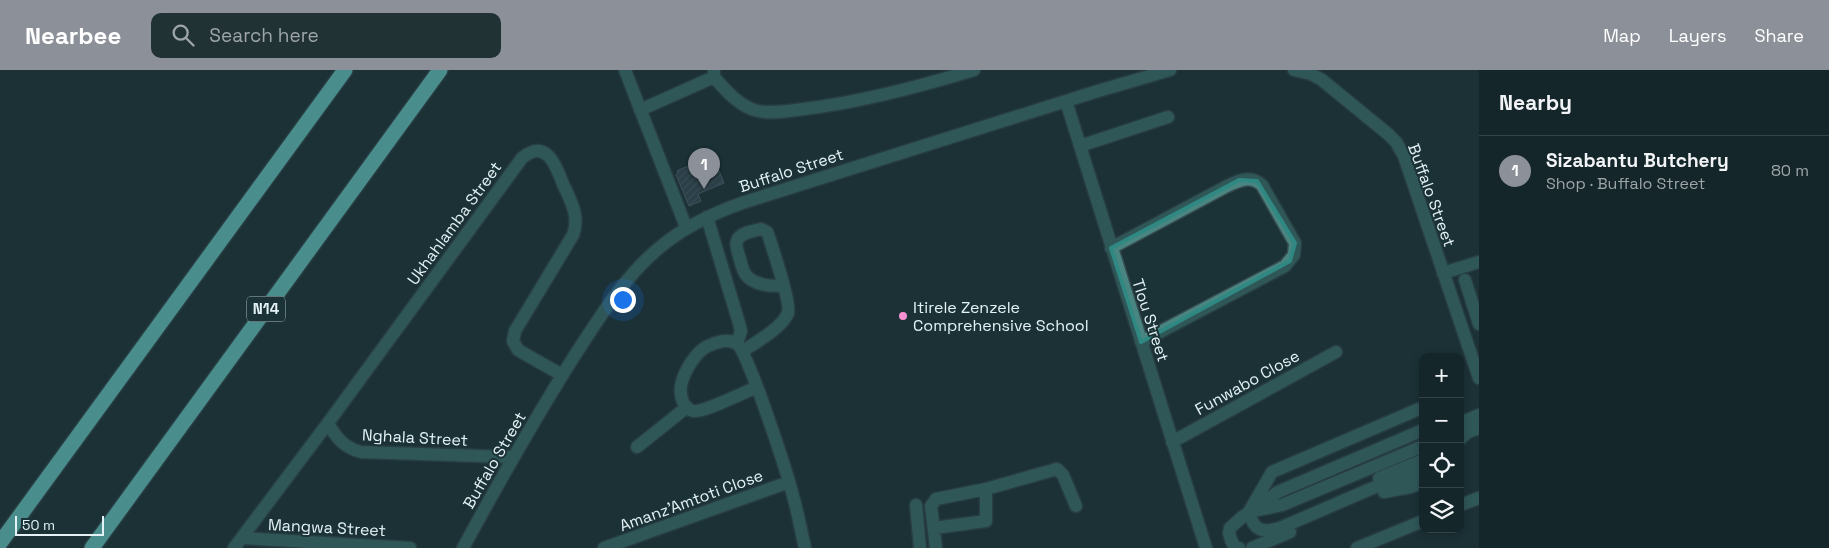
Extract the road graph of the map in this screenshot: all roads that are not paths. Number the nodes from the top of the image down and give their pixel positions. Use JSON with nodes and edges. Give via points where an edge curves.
{"nodes":[{"id":1,"x":345,"y":70,"type":"edge"},
{"id":2,"x":440,"y":70,"type":"edge"},
{"id":3,"x":625,"y":70,"type":"edge"},
{"id":4,"x":928,"y":70,"type":"edge"},
{"id":5,"x":974,"y":70,"type":"edge"},
{"id":6,"x":1170,"y":70,"type":"edge"},
{"id":7,"x":1294,"y":70,"type":"edge"},
{"id":8,"x":714,"y":74,"type":"edge"},
{"id":9,"x":933,"y":83,"type":"junction"},
{"id":10,"x":1066,"y":101,"type":"junction"},
{"id":11,"x":640,"y":110,"type":"junction"},
{"id":12,"x":1168,"y":117,"type":"dead end"},
{"id":13,"x":1080,"y":146,"type":"junction"},
{"id":14,"x":707,"y":217,"type":"junction"},
{"id":15,"x":686,"y":227,"type":"junction"},
{"id":16,"x":1111,"y":248,"type":"junction"},
{"id":17,"x":1479,"y":262,"type":"edge"},
{"id":18,"x":1443,"y":272,"type":"junction"},
{"id":19,"x":1465,"y":280,"type":"dead end"},
{"id":20,"x":783,"y":285,"type":"junction"},
{"id":21,"x":1479,"y":324,"type":"edge"},
{"id":22,"x":1479,"y":333,"type":"edge"},
{"id":23,"x":1465,"y":338,"type":"junction"},
{"id":24,"x":1141,"y":342,"type":"junction"},
{"id":25,"x":740,"y":347,"type":"junction"},
{"id":26,"x":1336,"y":352,"type":"dead end"},
{"id":27,"x":562,"y":376,"type":"junction"},
{"id":28,"x":1479,"y":378,"type":"edge"},
{"id":29,"x":756,"y":387,"type":"junction"},
{"id":30,"x":687,"y":407,"type":"junction"},
{"id":31,"x":1419,"y":409,"type":"edge"},
{"id":32,"x":1479,"y":415,"type":"edge"},
{"id":33,"x":1419,"y":417,"type":"edge"},
{"id":34,"x":1464,"y":421,"type":"edge"},
{"id":35,"x":328,"y":423,"type":"junction"},
{"id":36,"x":1419,"y":424,"type":"edge"},
{"id":37,"x":1479,"y":428,"type":"edge"},
{"id":38,"x":1419,"y":432,"type":"edge"},
{"id":39,"x":1464,"y":436,"type":"edge"},
{"id":40,"x":1419,"y":440,"type":"edge"},
{"id":41,"x":1172,"y":442,"type":"junction"},
{"id":42,"x":637,"y":447,"type":"dead end"},
{"id":43,"x":1419,"y":448,"type":"edge"},
{"id":44,"x":1419,"y":455,"type":"edge"},
{"id":45,"x":513,"y":457,"type":"junction"},
{"id":46,"x":1419,"y":462,"type":"edge"},
{"id":47,"x":1419,"y":473,"type":"edge"},
{"id":48,"x":789,"y":482,"type":"junction"},
{"id":49,"x":1419,"y":484,"type":"edge"},
{"id":50,"x":986,"y":489,"type":"junction"},
{"id":51,"x":916,"y":505,"type":"dead end"},
{"id":52,"x":1076,"y":506,"type":"dead end"},
{"id":53,"x":1249,"y":512,"type":"junction"},
{"id":54,"x":1271,"y":512,"type":"junction"},
{"id":55,"x":1419,"y":523,"type":"edge"},
{"id":56,"x":934,"y":528,"type":"junction"},
{"id":57,"x":0,"y":543,"type":"edge"},
{"id":58,"x":238,"y":543,"type":"edge"},
{"id":59,"x":92,"y":548,"type":"edge"},
{"id":60,"x":410,"y":548,"type":"edge"},
{"id":61,"x":463,"y":548,"type":"edge"},
{"id":62,"x":604,"y":548,"type":"edge"},
{"id":63,"x":805,"y":548,"type":"edge"},
{"id":64,"x":920,"y":548,"type":"edge"},
{"id":65,"x":936,"y":548,"type":"edge"},
{"id":66,"x":1206,"y":548,"type":"edge"},
{"id":67,"x":1239,"y":548,"type":"edge"},
{"id":68,"x":1252,"y":548,"type":"edge"},
{"id":69,"x":1357,"y":548,"type":"edge"}],
"edges":[{"from":1,"to":57,"type":"highway"},
{"from":2,"to":59,"type":"highway","number":"N14"},
{"from":3,"to":11,"type":"street"},
{"from":4,"to":9,"type":"street"},
{"from":5,"to":9,"type":"street"},
{"from":6,"to":10,"type":"street","name":"Buffalo Street"},
{"from":7,"to":18,"type":"street","name":"Buffalo Street","via":[[1318,76],[1396,142],[1410,171]]},
{"from":8,"to":9,"type":"street","via":[[724,89],[741,103],[767,112],[822,107]]},
{"from":8,"to":11,"type":"street"},
{"from":10,"to":13,"type":"street","name":"Tlou Street"},
{"from":10,"to":14,"type":"street","name":"Buffalo Street","via":[[745,202]]},
{"from":11,"to":15,"type":"street"},
{"from":12,"to":13,"type":"street"},
{"from":13,"to":16,"type":"street","name":"Tlou Street"},
{"from":14,"to":15,"type":"street","name":"Buffalo Street"},
{"from":14,"to":25,"type":"street","via":[[741,331]]},
{"from":15,"to":27,"type":"street","name":"Buffalo Street","via":[[657,249],[624,284]]},
{"from":16,"to":24,"type":"street","name":"Tlou Street"},
{"from":16,"to":24,"type":"street","via":[[1246,179],[1262,185],[1295,244],[1294,255],[1285,266]]},
{"from":17,"to":18,"type":"street"},
{"from":18,"to":23,"type":"street","name":"Buffalo Street"},
{"from":19,"to":21,"type":"street"},
{"from":20,"to":20,"type":"street","via":[[767,232],[761,229],[741,235],[737,248],[746,275],[763,285]]},
{"from":20,"to":25,"type":"street","via":[[788,313],[780,324]]},
{"from":22,"to":23,"type":"street"},
{"from":23,"to":28,"type":"street","name":"Buffalo Street"},
{"from":24,"to":41,"type":"street","name":"Tlou Street"},
{"from":25,"to":29,"type":"street"},
{"from":25,"to":30,"type":"street","via":[[729,340],[718,342],[706,346],[697,355],[680,393]]},
{"from":26,"to":41,"type":"street","name":"Funwabo Close"},
{"from":27,"to":35,"type":"street","name":"Ukhahlamba Street","via":[[518,350],[513,341],[515,331],[576,227],[574,210],[555,163],[548,155],[537,152],[522,158]]},
{"from":27,"to":45,"type":"street","name":"Buffalo Street"},
{"from":29,"to":30,"type":"street","via":[[704,409],[694,411]]},
{"from":29,"to":48,"type":"street"},
{"from":30,"to":42,"type":"street"},
{"from":31,"to":53,"type":"street","via":[[1272,472]]},
{"from":32,"to":34,"type":"street"},
{"from":33,"to":53,"type":"street","via":[[1274,478]]},
{"from":35,"to":45,"type":"street","name":"Nghala Street","via":[[343,444],[361,452]]},
{"from":35,"to":58,"type":"street","name":"Ukhahlamba Street"},
{"from":36,"to":53,"type":"street","via":[[1276,485]]},
{"from":37,"to":39,"type":"street"},
{"from":38,"to":53,"type":"street","via":[[1278,492]]},
{"from":40,"to":53,"type":"street"},
{"from":41,"to":66,"type":"street","name":"Tlou Street"},
{"from":43,"to":53,"type":"street","via":[[1282,505]]},
{"from":44,"to":54,"type":"street","via":[[1286,513]]},
{"from":45,"to":61,"type":"street","name":"Buffalo Street"},
{"from":46,"to":54,"type":"street","via":[[1288,517]]},
{"from":47,"to":53,"type":"street","via":[[1389,481],[1269,531],[1256,528]]},
{"from":48,"to":62,"type":"street","name":"Amanz'Amtoti Close"},
{"from":48,"to":63,"type":"street"},
{"from":49,"to":68,"type":"street","via":[[1384,492]]},
{"from":50,"to":52,"type":"street","via":[[1057,469],[1063,475]]},
{"from":50,"to":56,"type":"street","via":[[936,499],[932,506]]},
{"from":50,"to":56,"type":"street","via":[[986,521]]},
{"from":51,"to":64,"type":"street"},
{"from":53,"to":54,"type":"street"},
{"from":53,"to":67,"type":"street","via":[[1230,528],[1231,540]]},
{"from":55,"to":69,"type":"street"},
{"from":56,"to":65,"type":"street"},
{"from":58,"to":60,"type":"street","name":"Mangwa Street"}]}
